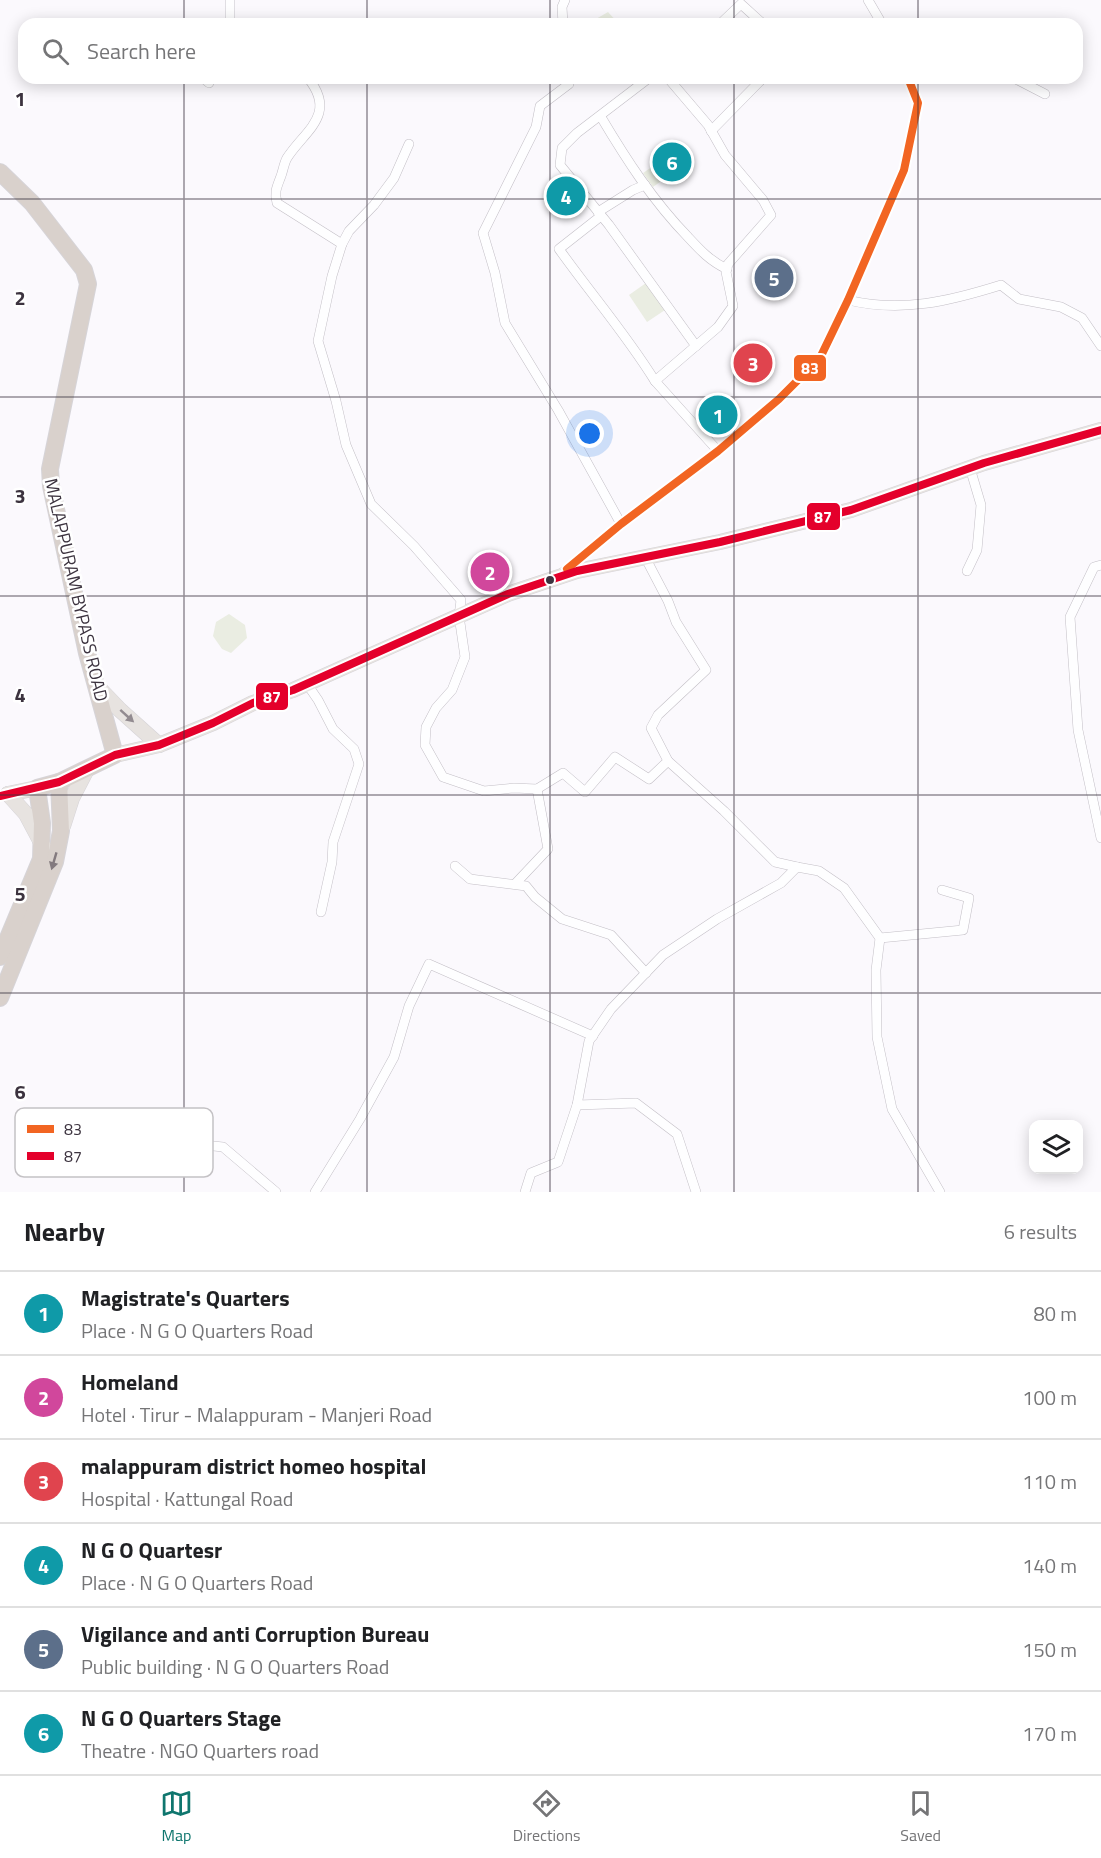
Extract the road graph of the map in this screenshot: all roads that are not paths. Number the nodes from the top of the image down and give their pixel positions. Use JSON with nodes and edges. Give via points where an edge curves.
{"nodes":[{"id":1,"x":230,"y":0,"type":"edge"},
{"id":2,"x":565,"y":0,"type":"edge"},
{"id":3,"x":868,"y":0,"type":"edge"},
{"id":4,"x":230,"y":18,"type":"edge"},
{"id":5,"x":563,"y":18,"type":"edge"},
{"id":6,"x":726,"y":18,"type":"edge"},
{"id":7,"x":756,"y":18,"type":"edge"},
{"id":8,"x":878,"y":18,"type":"edge"},
{"id":9,"x":311,"y":84,"type":"edge"},
{"id":10,"x":568,"y":84,"type":"edge"},
{"id":11,"x":642,"y":84,"type":"edge"},
{"id":12,"x":673,"y":84,"type":"edge"},
{"id":13,"x":758,"y":84,"type":"edge"},
{"id":14,"x":910,"y":84,"type":"edge"},
{"id":15,"x":1026,"y":84,"type":"edge"},
{"id":16,"x":1045,"y":93,"type":"dead end"},
{"id":17,"x":601,"y":117,"type":"junction"},
{"id":18,"x":711,"y":131,"type":"junction"},
{"id":19,"x":409,"y":144,"type":"dead end"},
{"id":20,"x":0,"y":172,"type":"edge"},
{"id":21,"x":645,"y":185,"type":"junction"},
{"id":22,"x":600,"y":214,"type":"junction"},
{"id":23,"x":342,"y":244,"type":"junction"},
{"id":24,"x":727,"y":268,"type":"junction"},
{"id":25,"x":848,"y":300,"type":"junction"},
{"id":26,"x":696,"y":346,"type":"junction"},
{"id":27,"x":1101,"y":346,"type":"edge"},
{"id":28,"x":654,"y":381,"type":"junction"},
{"id":29,"x":1101,"y":430,"type":"edge"},
{"id":30,"x":718,"y":451,"type":"junction"},
{"id":31,"x":970,"y":468,"type":"junction"},
{"id":32,"x":621,"y":524,"type":"junction"},
{"id":33,"x":645,"y":557,"type":"junction"},
{"id":34,"x":1101,"y":565,"type":"edge"},
{"id":35,"x":967,"y":571,"type":"dead end"},
{"id":36,"x":557,"y":577,"type":"junction"},
{"id":37,"x":459,"y":616,"type":"junction"},
{"id":38,"x":307,"y":684,"type":"junction"},
{"id":39,"x":96,"y":685,"type":"junction"},
{"id":40,"x":159,"y":744,"type":"junction"},
{"id":41,"x":115,"y":755,"type":"junction"},
{"id":42,"x":668,"y":761,"type":"junction"},
{"id":43,"x":87,"y":769,"type":"junction"},
{"id":44,"x":59,"y":782,"type":"junction"},
{"id":45,"x":38,"y":788,"type":"junction"},
{"id":46,"x":537,"y":789,"type":"junction"},
{"id":47,"x":61,"y":831,"type":"junction"},
{"id":48,"x":1101,"y":838,"type":"edge"},
{"id":49,"x":43,"y":846,"type":"junction"},
{"id":50,"x":455,"y":867,"type":"dead end"},
{"id":51,"x":797,"y":867,"type":"junction"},
{"id":52,"x":514,"y":884,"type":"junction"},
{"id":53,"x":942,"y":890,"type":"dead end"},
{"id":54,"x":321,"y":912,"type":"dead end"},
{"id":55,"x":880,"y":938,"type":"junction"},
{"id":56,"x":0,"y":957,"type":"edge"},
{"id":57,"x":646,"y":973,"type":"junction"},
{"id":58,"x":0,"y":998,"type":"edge"},
{"id":59,"x":588,"y":1036,"type":"junction"},
{"id":60,"x":577,"y":1105,"type":"junction"},
{"id":61,"x":213,"y":1146,"type":"edge"},
{"id":62,"x":276,"y":1192,"type":"edge"},
{"id":63,"x":315,"y":1192,"type":"edge"},
{"id":64,"x":525,"y":1192,"type":"edge"},
{"id":65,"x":696,"y":1192,"type":"edge"},
{"id":66,"x":940,"y":1192,"type":"edge"}],
"edges":[{"from":1,"to":4,"type":"street"},
{"from":2,"to":5,"type":"street"},
{"from":3,"to":8,"type":"street"},
{"from":6,"to":7,"type":"street","via":[[741,4]]},
{"from":9,"to":23,"type":"street","via":[[319,98],[319,111],[313,127],[286,159],[274,192],[277,202]]},
{"from":10,"to":32,"type":"street","via":[[540,106],[536,127],[483,233],[505,323]]},
{"from":11,"to":17,"type":"street"},
{"from":12,"to":18,"type":"street"},
{"from":13,"to":18,"type":"street"},
{"from":14,"to":25,"type":"street","via":[[918,103],[904,170]]},
{"from":15,"to":16,"type":"street"},
{"from":17,"to":21,"type":"street"},
{"from":17,"to":22,"type":"street","via":[[562,148],[560,165]]},
{"from":18,"to":24,"type":"street","via":[[771,215]]},
{"from":19,"to":23,"type":"street","via":[[394,178]]},
{"from":20,"to":39,"type":"highway","name":"MALAPPURAM BYPASS ROAD","via":[[32,203],[84,270],[88,284],[50,469]]},
{"from":21,"to":22,"type":"street"},
{"from":21,"to":24,"type":"street","via":[[712,262]]},
{"from":22,"to":26,"type":"street"},
{"from":22,"to":28,"type":"street","via":[[560,249],[635,349]]},
{"from":23,"to":37,"type":"street","via":[[318,341],[346,445],[371,504],[461,600]]},
{"from":24,"to":26,"type":"street","via":[[733,306],[718,327]]},
{"from":25,"to":27,"type":"street","via":[[871,306],[930,304],[1001,285],[1019,299],[1061,307],[1082,318]]},
{"from":25,"to":30,"type":"street","via":[[820,358]]},
{"from":26,"to":28,"type":"street"},
{"from":28,"to":30,"type":"street"},
{"from":29,"to":31,"type":"main road"},
{"from":30,"to":32,"type":"street"},
{"from":31,"to":33,"type":"main road","via":[[851,510]]},
{"from":31,"to":35,"type":"street","via":[[981,505],[977,550]]},
{"from":32,"to":36,"type":"street"},
{"from":33,"to":36,"type":"main road"},
{"from":33,"to":42,"type":"street","via":[[676,622],[706,670],[658,715],[651,728]]},
{"from":34,"to":48,"type":"street","via":[[1094,567],[1070,617],[1078,730]]},
{"from":36,"to":37,"type":"main road"},
{"from":37,"to":38,"type":"main road"},
{"from":37,"to":46,"type":"street","via":[[465,657],[452,690],[436,708],[426,728],[425,745],[443,777],[484,791]]},
{"from":38,"to":40,"type":"main road"},
{"from":38,"to":54,"type":"street","via":[[333,729],[354,749],[359,764],[333,842]]},
{"from":39,"to":40,"type":"main road","one_way":true},
{"from":39,"to":41,"type":"highway","name":"MALAPPURAM BYPASS ROAD"},
{"from":40,"to":41,"type":"main road"},
{"from":41,"to":43,"type":"highway"},
{"from":42,"to":46,"type":"street","via":[[649,779],[615,757],[585,792],[563,773]]},
{"from":42,"to":51,"type":"street","via":[[775,862]]},
{"from":43,"to":44,"type":"highway"},
{"from":43,"to":47,"type":"main road"},
{"from":44,"to":45,"type":"highway"},
{"from":44,"to":47,"type":"highway"},
{"from":45,"to":49,"type":"highway"},
{"from":45,"to":49,"type":"main road","via":[[8,794],[26,814]]},
{"from":46,"to":52,"type":"street","via":[[548,849]]},
{"from":47,"to":58,"type":"highway","one_way":true,"via":[[55,862]]},
{"from":49,"to":56,"type":"highway","via":[[42,859]]},
{"from":50,"to":52,"type":"street","via":[[470,879]]},
{"from":51,"to":55,"type":"street","via":[[819,871],[844,888]]},
{"from":51,"to":57,"type":"street","via":[[780,883],[663,955]]},
{"from":52,"to":57,"type":"street","via":[[526,886],[562,919],[611,935]]},
{"from":53,"to":55,"type":"street","via":[[969,898],[963,930]]},
{"from":55,"to":66,"type":"street","via":[[876,970],[877,1036],[892,1109]]},
{"from":57,"to":59,"type":"street"},
{"from":59,"to":60,"type":"street"},
{"from":59,"to":63,"type":"street","via":[[429,964],[394,1057]]},
{"from":60,"to":64,"type":"street","via":[[558,1162],[531,1173]]},
{"from":60,"to":65,"type":"street","via":[[636,1103],[677,1134]]},
{"from":61,"to":62,"type":"street","via":[[223,1147]]}]}
